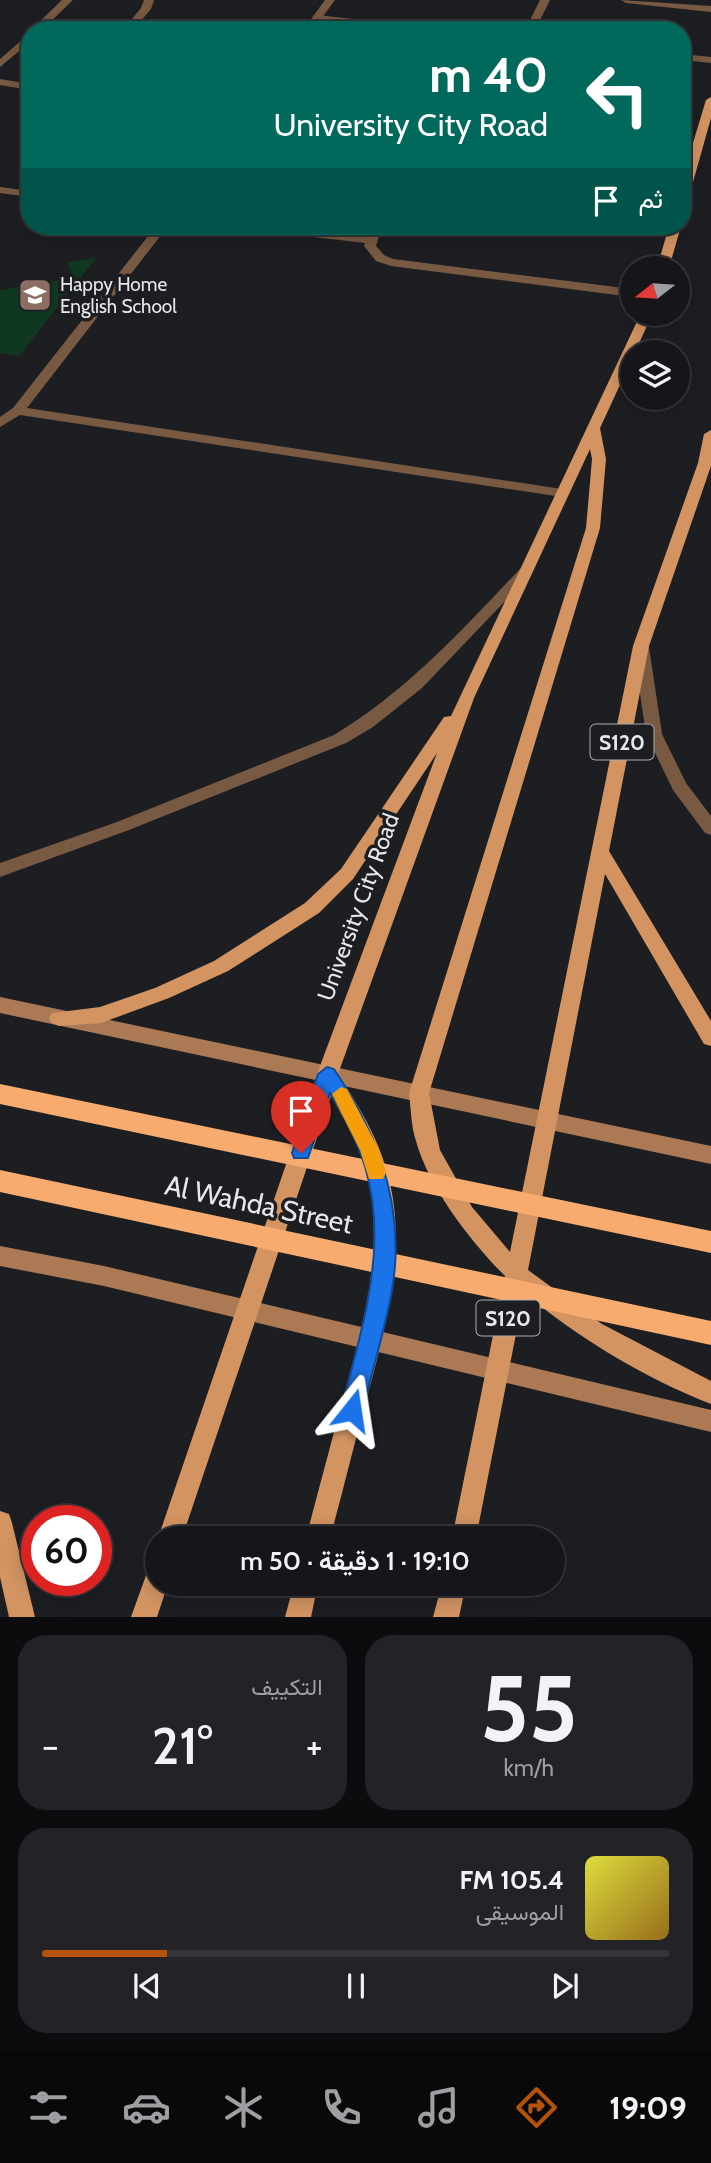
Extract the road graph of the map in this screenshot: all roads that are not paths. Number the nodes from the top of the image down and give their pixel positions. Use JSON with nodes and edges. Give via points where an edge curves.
{"nodes":[{"id":1,"x":68,"y":0,"type":"edge"},
{"id":2,"x":149,"y":0,"type":"edge"},
{"id":3,"x":330,"y":0,"type":"edge"},
{"id":4,"x":545,"y":0,"type":"edge"},
{"id":5,"x":626,"y":0,"type":"edge"},
{"id":6,"x":711,"y":9,"type":"edge"},
{"id":7,"x":317,"y":18,"type":"junction"},
{"id":8,"x":46,"y":21,"type":"edge"},
{"id":9,"x":136,"y":21,"type":"edge"},
{"id":10,"x":315,"y":21,"type":"edge"},
{"id":11,"x":338,"y":21,"type":"edge"},
{"id":12,"x":534,"y":21,"type":"edge"},
{"id":13,"x":21,"y":44,"type":"edge"},
{"id":14,"x":691,"y":58,"type":"edge"},
{"id":15,"x":711,"y":60,"type":"edge"},
{"id":16,"x":0,"y":64,"type":"edge"},
{"id":17,"x":0,"y":82,"type":"edge"},
{"id":18,"x":21,"y":86,"type":"edge"},
{"id":19,"x":711,"y":100,"type":"edge"},
{"id":20,"x":691,"y":169,"type":"edge"},
{"id":21,"x":0,"y":190,"type":"edge"},
{"id":22,"x":21,"y":193,"type":"edge"},
{"id":23,"x":156,"y":235,"type":"edge"},
{"id":24,"x":329,"y":235,"type":"edge"},
{"id":25,"x":372,"y":235,"type":"edge"},
{"id":26,"x":672,"y":235,"type":"edge"},
{"id":27,"x":370,"y":240,"type":"junction"},
{"id":28,"x":666,"y":256,"type":"edge"},
{"id":29,"x":620,"y":292,"type":"edge"},
{"id":30,"x":641,"y":326,"type":"edge"},
{"id":31,"x":18,"y":411,"type":"junction"},
{"id":32,"x":0,"y":423,"type":"edge"},
{"id":33,"x":593,"y":426,"type":"junction"},
{"id":34,"x":711,"y":434,"type":"edge"},
{"id":35,"x":708,"y":461,"type":"edge"},
{"id":36,"x":562,"y":493,"type":"junction"},
{"id":37,"x":525,"y":572,"type":"junction"},
{"id":38,"x":640,"y":646,"type":"junction"},
{"id":39,"x":466,"y":698,"type":"junction"},
{"id":40,"x":711,"y":829,"type":"edge"},
{"id":41,"x":600,"y":850,"type":"junction"},
{"id":42,"x":0,"y":870,"type":"edge"},
{"id":43,"x":0,"y":1005,"type":"edge"},
{"id":44,"x":59,"y":1018,"type":"junction"},
{"id":45,"x":711,"y":1038,"type":"edge"},
{"id":46,"x":327,"y":1074,"type":"junction"},
{"id":47,"x":419,"y":1093,"type":"junction"},
{"id":48,"x":0,"y":1094,"type":"edge"},
{"id":49,"x":547,"y":1120,"type":"junction"},
{"id":50,"x":711,"y":1155,"type":"edge"},
{"id":51,"x":0,"y":1181,"type":"edge"},
{"id":52,"x":711,"y":1242,"type":"edge"},
{"id":53,"x":0,"y":1256,"type":"edge"},
{"id":54,"x":517,"y":1276,"type":"junction"},
{"id":55,"x":249,"y":1310,"type":"junction"},
{"id":56,"x":711,"y":1334,"type":"edge"},
{"id":57,"x":371,"y":1338,"type":"junction"},
{"id":58,"x":498,"y":1369,"type":"junction"},
{"id":59,"x":711,"y":1392,"type":"edge"},
{"id":60,"x":711,"y":1421,"type":"edge"},
{"id":61,"x":0,"y":1523,"type":"edge"},
{"id":62,"x":174,"y":1526,"type":"edge"},
{"id":63,"x":321,"y":1526,"type":"edge"},
{"id":64,"x":466,"y":1526,"type":"edge"},
{"id":65,"x":151,"y":1596,"type":"edge"},
{"id":66,"x":303,"y":1596,"type":"edge"},
{"id":67,"x":451,"y":1596,"type":"edge"},
{"id":68,"x":22,"y":1617,"type":"edge"},
{"id":69,"x":144,"y":1617,"type":"edge"},
{"id":70,"x":298,"y":1617,"type":"edge"},
{"id":71,"x":446,"y":1617,"type":"edge"}],
"edges":[{"from":1,"to":8,"type":"street"},
{"from":2,"to":9,"type":"street"},
{"from":3,"to":7,"type":"street"},
{"from":4,"to":12,"type":"street"},
{"from":5,"to":6,"type":"street"},
{"from":7,"to":10,"type":"street"},
{"from":7,"to":11,"type":"street"},
{"from":13,"to":16,"type":"street"},
{"from":14,"to":15,"type":"street"},
{"from":17,"to":18,"type":"street"},
{"from":19,"to":20,"type":"main road"},
{"from":21,"to":22,"type":"street"},
{"from":23,"to":31,"type":"street"},
{"from":24,"to":27,"type":"street"},
{"from":25,"to":27,"type":"street"},
{"from":26,"to":28,"type":"main road"},
{"from":27,"to":29,"type":"street","via":[[380,258],[403,265]]},
{"from":30,"to":33,"type":"main road","name":"University City Road"},
{"from":31,"to":32,"type":"street"},
{"from":31,"to":36,"type":"street"},
{"from":33,"to":36,"type":"main road","name":"University City Road"},
{"from":33,"to":47,"type":"main road","via":[[599,459],[593,528]]},
{"from":34,"to":35,"type":"main road","number":"S120"},
{"from":35,"to":38,"type":"main road","number":"S120"},
{"from":36,"to":37,"type":"main road","name":"University City Road"},
{"from":37,"to":39,"type":"main road","name":"University City Road"},
{"from":37,"to":42,"type":"street","via":[[418,685],[370,722],[340,739],[123,826]]},
{"from":38,"to":40,"type":"street","via":[[654,734],[679,786]]},
{"from":38,"to":41,"type":"main road","number":"S120"},
{"from":39,"to":44,"type":"main road","via":[[347,874],[312,908],[221,965],[162,993],[101,1015]]},
{"from":39,"to":46,"type":"main road","name":"University City Road"},
{"from":41,"to":45,"type":"main road"},
{"from":41,"to":49,"type":"main road","number":"S120"},
{"from":43,"to":44,"type":"street"},
{"from":44,"to":46,"type":"street"},
{"from":46,"to":47,"type":"street"},
{"from":46,"to":55,"type":"main road","name":"University City Road"},
{"from":46,"to":57,"type":"main road","via":[[351,1109],[382,1194],[382,1289]]},
{"from":47,"to":49,"type":"street"},
{"from":47,"to":54,"type":"main road","via":[[426,1142],[450,1192],[479,1237]]},
{"from":48,"to":52,"type":"highway"},
{"from":49,"to":50,"type":"street"},
{"from":49,"to":54,"type":"main road","number":"S120"},
{"from":51,"to":56,"type":"highway","name":"Al Wahda Street"},
{"from":53,"to":55,"type":"street"},
{"from":54,"to":58,"type":"main road","number":"S120"},
{"from":54,"to":59,"type":"main road","via":[[652,1366]]},
{"from":55,"to":57,"type":"street"},
{"from":55,"to":62,"type":"main road","name":"University City Road"},
{"from":57,"to":58,"type":"street"},
{"from":57,"to":63,"type":"main road"},
{"from":58,"to":60,"type":"street"},
{"from":58,"to":64,"type":"main road","number":"S120"},
{"from":61,"to":68,"type":"main road"},
{"from":65,"to":69,"type":"main road"},
{"from":66,"to":70,"type":"main road"},
{"from":67,"to":71,"type":"main road"}]}
